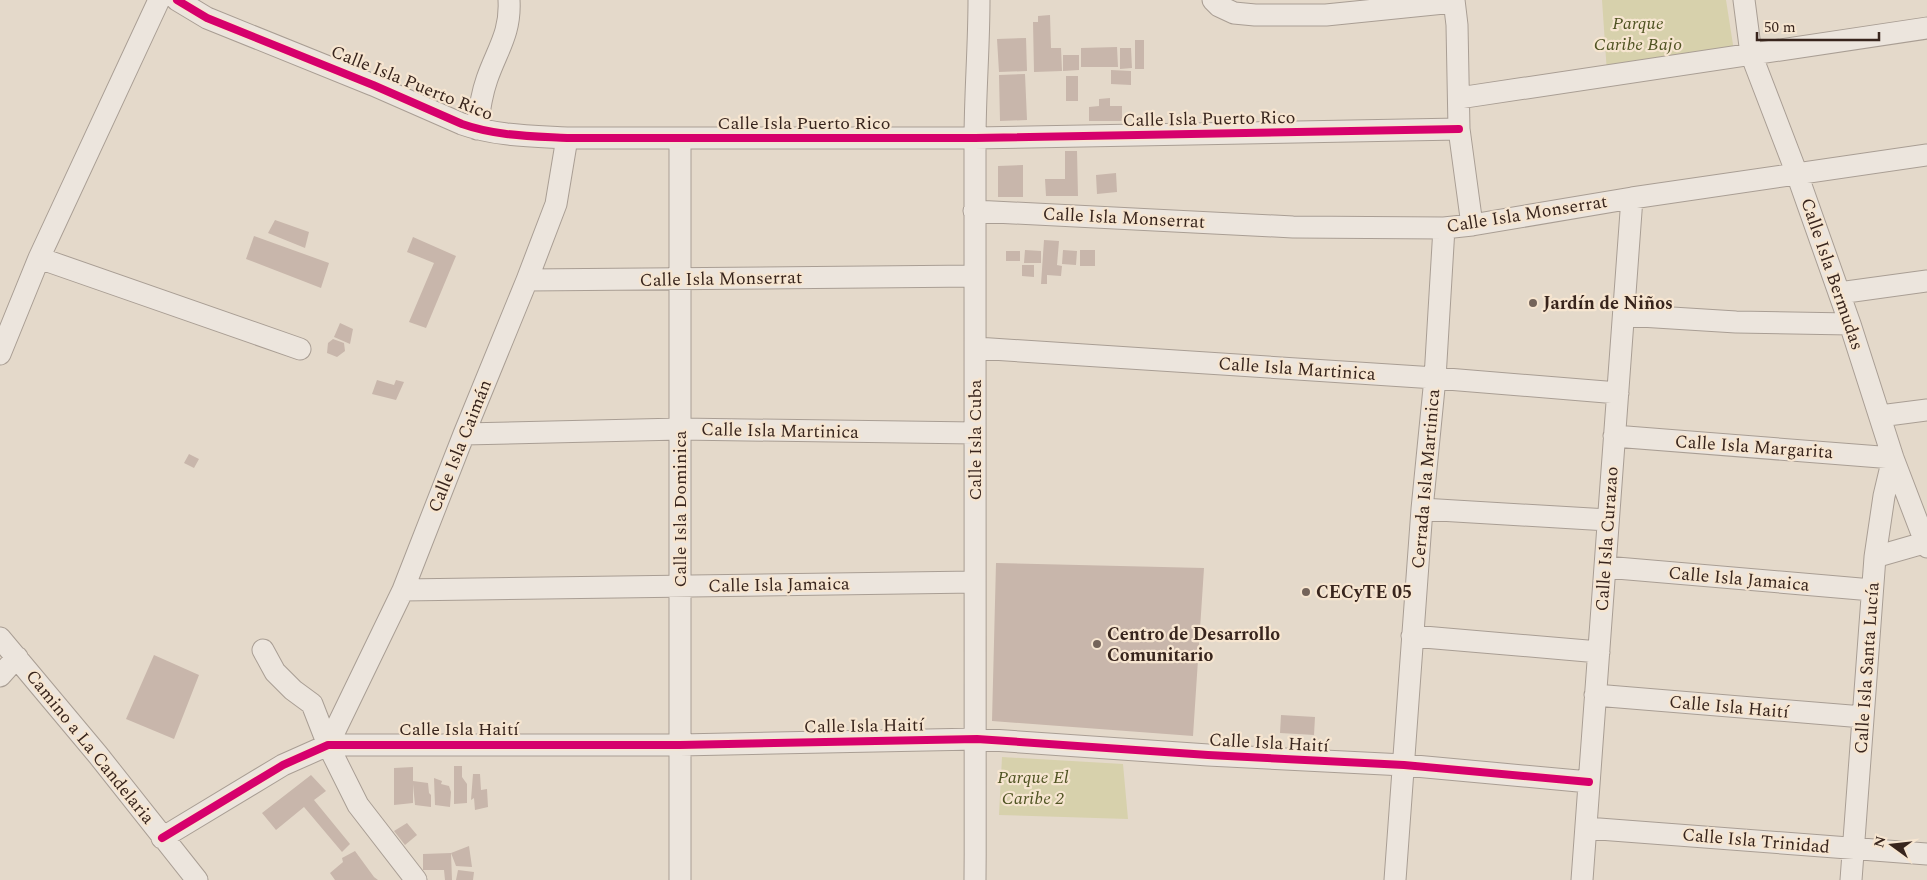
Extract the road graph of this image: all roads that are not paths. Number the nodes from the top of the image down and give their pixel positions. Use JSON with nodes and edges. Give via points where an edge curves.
{"nodes":[{"id":1,"x":158,"y":0,"type":"edge"},
{"id":2,"x":177,"y":0,"type":"edge"},
{"id":3,"x":509,"y":0,"type":"edge"},
{"id":4,"x":979,"y":0,"type":"edge"},
{"id":5,"x":1213,"y":0,"type":"edge"},
{"id":6,"x":1744,"y":0,"type":"edge"},
{"id":7,"x":1454,"y":1,"type":"edge"},
{"id":8,"x":1927,"y":28,"type":"edge"},
{"id":9,"x":1751,"y":54,"type":"junction"},
{"id":10,"x":1459,"y":98,"type":"junction"},
{"id":11,"x":477,"y":129,"type":"junction"},
{"id":12,"x":1458,"y":129,"type":"junction"},
{"id":13,"x":566,"y":138,"type":"junction"},
{"id":14,"x":680,"y":138,"type":"junction"},
{"id":15,"x":975,"y":138,"type":"junction"},
{"id":16,"x":1927,"y":155,"type":"edge"},
{"id":17,"x":1797,"y":174,"type":"junction"},
{"id":18,"x":1632,"y":198,"type":"junction"},
{"id":19,"x":974,"y":211,"type":"junction"},
{"id":20,"x":1472,"y":225,"type":"junction"},
{"id":21,"x":1444,"y":228,"type":"junction"},
{"id":22,"x":40,"y":258,"type":"junction"},
{"id":23,"x":975,"y":276,"type":"junction"},
{"id":24,"x":680,"y":279,"type":"junction"},
{"id":25,"x":527,"y":280,"type":"junction"},
{"id":26,"x":1927,"y":281,"type":"edge"},
{"id":27,"x":1839,"y":293,"type":"junction"},
{"id":28,"x":1624,"y":315,"type":"junction"},
{"id":29,"x":1850,"y":324,"type":"junction"},
{"id":30,"x":976,"y":348,"type":"junction"},
{"id":31,"x":300,"y":349,"type":"dead end"},
{"id":32,"x":0,"y":354,"type":"edge"},
{"id":33,"x":1435,"y":378,"type":"junction"},
{"id":34,"x":1618,"y":393,"type":"junction"},
{"id":35,"x":1927,"y":410,"type":"edge"},
{"id":36,"x":1880,"y":416,"type":"junction"},
{"id":37,"x":680,"y":430,"type":"junction"},
{"id":38,"x":975,"y":432,"type":"junction"},
{"id":39,"x":464,"y":434,"type":"junction"},
{"id":40,"x":1614,"y":436,"type":"junction"},
{"id":41,"x":1893,"y":458,"type":"junction"},
{"id":42,"x":1422,"y":509,"type":"junction"},
{"id":43,"x":1608,"y":520,"type":"junction"},
{"id":44,"x":1926,"y":544,"type":"edge"},
{"id":45,"x":1875,"y":557,"type":"junction"},
{"id":46,"x":1605,"y":567,"type":"junction"},
{"id":47,"x":975,"y":582,"type":"junction"},
{"id":48,"x":680,"y":586,"type":"junction"},
{"id":49,"x":402,"y":590,"type":"junction"},
{"id":50,"x":1872,"y":590,"type":"junction"},
{"id":51,"x":1412,"y":636,"type":"junction"},
{"id":52,"x":0,"y":638,"type":"edge"},
{"id":53,"x":263,"y":650,"type":"dead end"},
{"id":54,"x":1599,"y":652,"type":"junction"},
{"id":55,"x":17,"y":656,"type":"junction"},
{"id":56,"x":0,"y":676,"type":"edge"},
{"id":57,"x":1595,"y":695,"type":"junction"},
{"id":58,"x":1863,"y":717,"type":"junction"},
{"id":59,"x":977,"y":739,"type":"junction"},
{"id":60,"x":328,"y":744,"type":"junction"},
{"id":61,"x":680,"y":745,"type":"junction"},
{"id":62,"x":1404,"y":765,"type":"junction"},
{"id":63,"x":1589,"y":782,"type":"junction"},
{"id":64,"x":1586,"y":828,"type":"junction"},
{"id":65,"x":162,"y":838,"type":"junction"},
{"id":66,"x":1853,"y":849,"type":"junction"},
{"id":67,"x":1927,"y":854,"type":"edge"},
{"id":68,"x":197,"y":880,"type":"edge"},
{"id":69,"x":416,"y":880,"type":"edge"},
{"id":70,"x":680,"y":880,"type":"edge"},
{"id":71,"x":976,"y":880,"type":"edge"},
{"id":72,"x":1395,"y":880,"type":"edge"},
{"id":73,"x":1582,"y":880,"type":"edge"},
{"id":74,"x":1851,"y":880,"type":"edge"}],
"edges":[{"from":1,"to":22,"type":"street"},
{"from":2,"to":11,"type":"street","name":"Calle Isla Puerto Rico","via":[[206,18]]},
{"from":3,"to":11,"type":"street","via":[[508,30],[482,94]]},
{"from":4,"to":15,"type":"street","name":"Calle Isla Cuba"},
{"from":5,"to":7,"type":"street","via":[[1234,13],[1326,15]]},
{"from":6,"to":9,"type":"street","name":"Calle Isla Bermudas"},
{"from":7,"to":10,"type":"street"},
{"from":8,"to":9,"type":"street"},
{"from":9,"to":10,"type":"street"},
{"from":9,"to":17,"type":"street","name":"Calle Isla Bermudas"},
{"from":10,"to":12,"type":"street"},
{"from":11,"to":13,"type":"street","name":"Calle Isla Puerto Rico","via":[[509,135]]},
{"from":12,"to":15,"type":"street","name":"Calle Isla Puerto Rico"},
{"from":12,"to":20,"type":"street"},
{"from":13,"to":14,"type":"street","name":"Calle Isla Puerto Rico"},
{"from":13,"to":25,"type":"street","name":"Calle Isla Caimán","via":[[556,204]]},
{"from":14,"to":15,"type":"street","name":"Calle Isla Puerto Rico"},
{"from":14,"to":24,"type":"street","name":"Calle Isla Dominica"},
{"from":15,"to":19,"type":"street","name":"Calle Isla Cuba"},
{"from":16,"to":17,"type":"street","name":"Calle Isla Monserrat"},
{"from":17,"to":18,"type":"street","name":"Calle Isla Monserrat"},
{"from":17,"to":27,"type":"street","name":"Calle Isla Bermudas"},
{"from":18,"to":20,"type":"street","name":"Calle Isla Monserrat"},
{"from":18,"to":28,"type":"street","name":"Calle Isla Curazao"},
{"from":19,"to":21,"type":"street","name":"Calle Isla Monserrat","via":[[1293,226]]},
{"from":19,"to":23,"type":"street","name":"Calle Isla Cuba"},
{"from":20,"to":21,"type":"street","name":"Calle Isla Monserrat"},
{"from":21,"to":33,"type":"street","name":"Cerrada Isla Martinica"},
{"from":22,"to":31,"type":"street"},
{"from":22,"to":32,"type":"street"},
{"from":23,"to":24,"type":"street","name":"Calle Isla Monserrat"},
{"from":23,"to":30,"type":"street","name":"Calle Isla Cuba"},
{"from":24,"to":25,"type":"street","name":"Calle Isla Monserrat"},
{"from":24,"to":37,"type":"street","name":"Calle Isla Dominica"},
{"from":25,"to":39,"type":"street","name":"Calle Isla Caimán"},
{"from":26,"to":27,"type":"street"},
{"from":27,"to":29,"type":"street","name":"Calle Isla Bermudas"},
{"from":28,"to":29,"type":"street","via":[[1736,322]]},
{"from":28,"to":34,"type":"street","name":"Calle Isla Curazao"},
{"from":29,"to":36,"type":"street","name":"Calle Isla Bermudas"},
{"from":30,"to":33,"type":"street","name":"Calle Isla Martinica"},
{"from":30,"to":38,"type":"street","name":"Calle Isla Cuba"},
{"from":33,"to":34,"type":"street","name":"Calle Isla Martinica"},
{"from":33,"to":42,"type":"street","name":"Cerrada Isla Martinica"},
{"from":34,"to":40,"type":"street","name":"Calle Isla Curazao"},
{"from":35,"to":36,"type":"street"},
{"from":36,"to":41,"type":"street","name":"Calle Isla Bermudas"},
{"from":37,"to":38,"type":"street","name":"Calle Isla Martinica"},
{"from":37,"to":39,"type":"street","name":"Calle Isla Martinica"},
{"from":37,"to":48,"type":"street","name":"Calle Isla Dominica"},
{"from":38,"to":47,"type":"street","name":"Calle Isla Cuba"},
{"from":39,"to":49,"type":"street","name":"Calle Isla Caimán"},
{"from":40,"to":41,"type":"street","name":"Calle Isla Margarita"},
{"from":40,"to":43,"type":"street","name":"Calle Isla Curazao"},
{"from":41,"to":44,"type":"street","name":"Calle Isla Bermudas"},
{"from":41,"to":45,"type":"street","name":"Calle Isla Santa Lucía"},
{"from":42,"to":43,"type":"street"},
{"from":42,"to":51,"type":"street","name":"Cerrada Isla Martinica"},
{"from":43,"to":46,"type":"street","name":"Calle Isla Curazao"},
{"from":44,"to":45,"type":"street"},
{"from":45,"to":50,"type":"street","name":"Calle Isla Santa Lucía"},
{"from":46,"to":50,"type":"street","name":"Calle Isla Jamaica"},
{"from":46,"to":54,"type":"street","name":"Calle Isla Curazao"},
{"from":47,"to":48,"type":"street","name":"Calle Isla Jamaica"},
{"from":47,"to":59,"type":"street","name":"Calle Isla Cuba"},
{"from":48,"to":49,"type":"street","name":"Calle Isla Jamaica"},
{"from":48,"to":61,"type":"street","name":"Calle Isla Dominica"},
{"from":49,"to":60,"type":"street","name":"Calle Isla Caimán"},
{"from":50,"to":58,"type":"street","name":"Calle Isla Santa Lucía"},
{"from":51,"to":54,"type":"street"},
{"from":51,"to":62,"type":"street","name":"Cerrada Isla Martinica"},
{"from":52,"to":55,"type":"street","name":"Camino a La Candelaria"},
{"from":53,"to":60,"type":"street","via":[[275,672],[312,704]]},
{"from":54,"to":57,"type":"street","name":"Calle Isla Curazao"},
{"from":55,"to":56,"type":"street"},
{"from":55,"to":65,"type":"street","name":"Camino a La Candelaria"},
{"from":57,"to":58,"type":"street","name":"Calle Isla Haití"},
{"from":57,"to":63,"type":"street","name":"Calle Isla Curazao"},
{"from":58,"to":66,"type":"street","name":"Calle Isla Santa Lucía"},
{"from":59,"to":61,"type":"street","name":"Calle Isla Haití"},
{"from":59,"to":62,"type":"street","name":"Calle Isla Haití"},
{"from":59,"to":71,"type":"street","name":"Calle Isla Cuba"},
{"from":60,"to":61,"type":"street","name":"Calle Isla Haití"},
{"from":60,"to":65,"type":"street","name":"Calle Isla Haití","via":[[283,765]]},
{"from":60,"to":69,"type":"street","via":[[358,805]]},
{"from":61,"to":70,"type":"street","name":"Calle Isla Dominica"},
{"from":62,"to":63,"type":"street","name":"Calle Isla Haití"},
{"from":62,"to":72,"type":"street","name":"Cerrada Isla Martinica"},
{"from":63,"to":64,"type":"street","name":"Calle Isla Curazao"},
{"from":64,"to":66,"type":"street","name":"Calle Isla Trinidad"},
{"from":64,"to":73,"type":"street","name":"Calle Isla Curazao"},
{"from":65,"to":68,"type":"street","name":"Camino a La Candelaria"},
{"from":66,"to":67,"type":"street","name":"Calle Isla Trinidad"},
{"from":66,"to":74,"type":"street","name":"Calle Isla Santa Lucía"}]}
